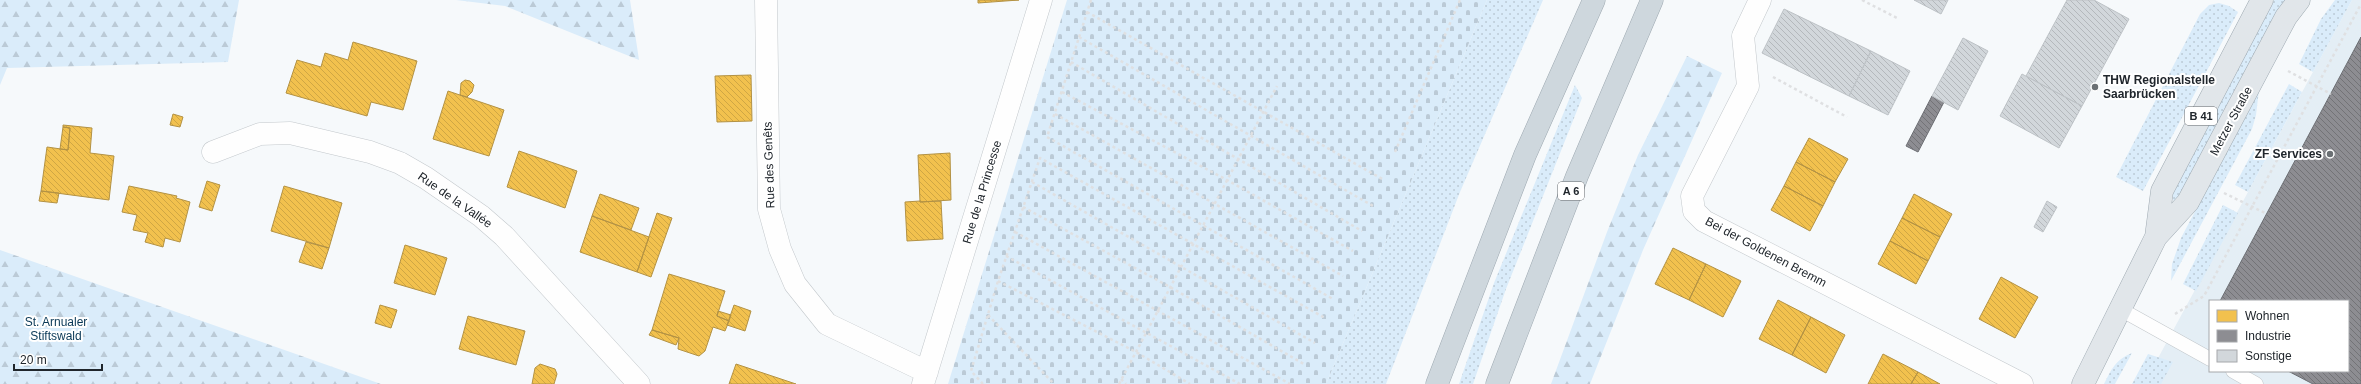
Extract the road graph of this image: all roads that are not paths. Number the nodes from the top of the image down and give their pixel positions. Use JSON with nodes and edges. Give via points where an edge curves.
{"nodes":[{"id":1,"x":766,"y":0,"type":"edge"},
{"id":2,"x":1041,"y":0,"type":"edge"},
{"id":3,"x":1594,"y":0,"type":"edge"},
{"id":4,"x":1652,"y":0,"type":"edge"},
{"id":5,"x":1760,"y":0,"type":"edge"},
{"id":6,"x":2262,"y":0,"type":"edge"},
{"id":7,"x":2299,"y":0,"type":"edge"},
{"id":8,"x":213,"y":152,"type":"dead end"},
{"id":9,"x":2156,"y":237,"type":"junction"},
{"id":10,"x":2120,"y":310,"type":"junction"},
{"id":11,"x":2209,"y":358,"type":"edge"},
{"id":12,"x":2235,"y":372,"type":"edge"},
{"id":13,"x":925,"y":378,"type":"edge"},
{"id":14,"x":639,"y":384,"type":"edge"},
{"id":15,"x":1437,"y":384,"type":"edge"},
{"id":16,"x":1497,"y":384,"type":"edge"},
{"id":17,"x":2022,"y":384,"type":"edge"},
{"id":18,"x":2083,"y":384,"type":"edge"},
{"id":19,"x":2256,"y":384,"type":"edge"}],
"edges":[{"from":1,"to":13,"type":"street","name":"Rue des Genêts","via":[[769,209],[780,249],[795,284],[827,324]]},
{"from":2,"to":13,"type":"street","name":"Rue de la Princesse"},
{"from":3,"to":15,"type":"highway","via":[[1525,155]]},
{"from":4,"to":16,"type":"highway","number":"A 6","via":[[1577,176]]},
{"from":5,"to":17,"type":"street","name":"Bei der Goldenen Bremm","via":[[1743,36],[1748,86],[1692,196],[1694,212],[1704,221]]},
{"from":6,"to":9,"type":"main road","name":"Metzer Straße","number":"B 41","via":[[2162,190]]},
{"from":7,"to":9,"type":"main road","name":"Metzer Straße","number":"B 41","via":[[2286,17],[2188,202]]},
{"from":8,"to":14,"type":"street","name":"Rue de la Vallée","via":[[260,134],[290,133],[370,152],[400,163],[482,216],[504,236]]},
{"from":9,"to":10,"type":"main road","name":"Metzer Straße","number":"B 41"},
{"from":10,"to":11,"type":"lane"},
{"from":10,"to":18,"type":"main road","name":"Metzer Straße"},
{"from":12,"to":19,"type":"lane"}]}
